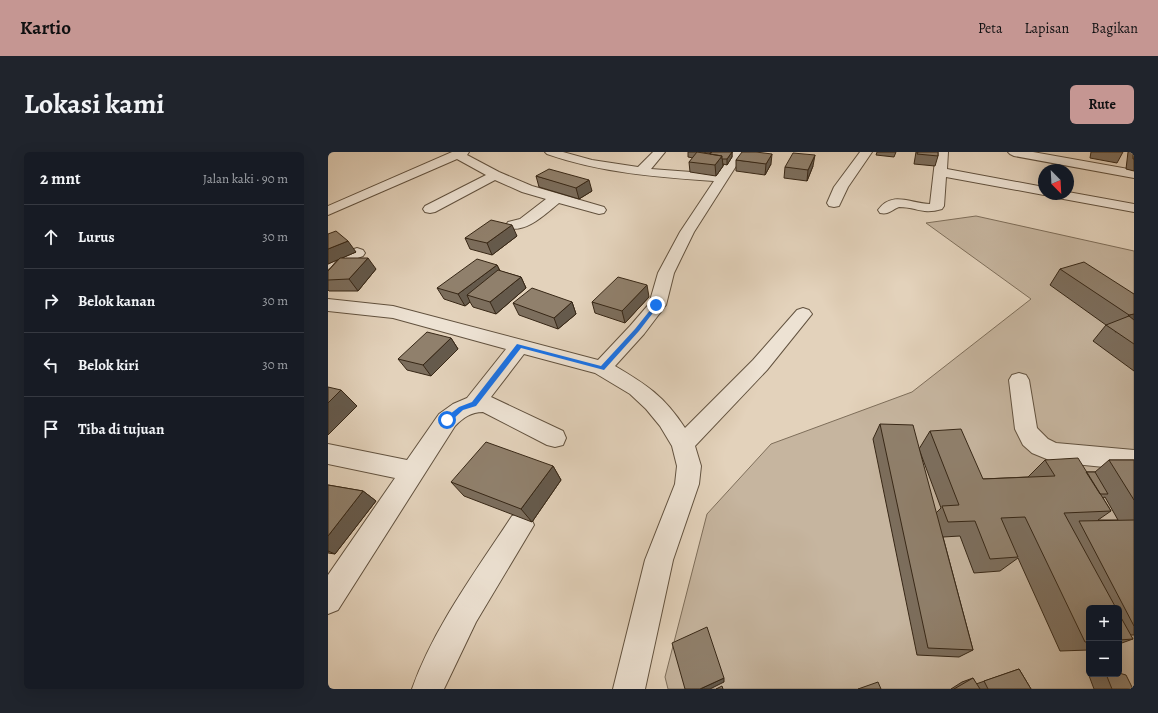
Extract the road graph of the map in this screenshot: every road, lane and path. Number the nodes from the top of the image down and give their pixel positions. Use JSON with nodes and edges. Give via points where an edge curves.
{"nodes":[{"id":1,"x":551,"y":152,"type":"edge"},
{"id":2,"x":659,"y":152,"type":"edge"},
{"id":3,"x":739,"y":152,"type":"edge"},
{"id":4,"x":866,"y":152,"type":"edge"},
{"id":5,"x":942,"y":152,"type":"edge"},
{"id":6,"x":1014,"y":152,"type":"edge"},
{"id":7,"x":460,"y":153,"type":"edge"},
{"id":8,"x":641,"y":172,"type":"junction"},
{"id":9,"x":942,"y":172,"type":"junction"},
{"id":10,"x":1134,"y":174,"type":"edge"},
{"id":11,"x":496,"y":175,"type":"junction"},
{"id":12,"x":721,"y":178,"type":"junction"},
{"id":13,"x":1038,"y":190,"type":"edge"},
{"id":14,"x":1074,"y":197,"type":"edge"},
{"id":15,"x":555,"y":199,"type":"junction"},
{"id":16,"x":834,"y":203,"type":"dead end"},
{"id":17,"x":1134,"y":208,"type":"edge"},
{"id":18,"x":430,"y":209,"type":"dead end"},
{"id":19,"x":599,"y":210,"type":"dead end"},
{"id":20,"x":885,"y":210,"type":"dead end"},
{"id":21,"x":328,"y":211,"type":"edge"},
{"id":22,"x":513,"y":226,"type":"edge"},
{"id":23,"x":357,"y":253,"type":"dead end"},
{"id":24,"x":328,"y":264,"type":"edge"},
{"id":25,"x":328,"y":305,"type":"edge"},
{"id":26,"x":803,"y":314,"type":"dead end"},
{"id":27,"x":519,"y":346,"type":"junction"},
{"id":28,"x":602,"y":368,"type":"junction"},
{"id":29,"x":1019,"y":380,"type":"dead end"},
{"id":30,"x":474,"y":404,"type":"junction"},
{"id":31,"x":555,"y":438,"type":"dead end"},
{"id":32,"x":682,"y":444,"type":"junction"},
{"id":33,"x":328,"y":454,"type":"edge"},
{"id":34,"x":1134,"y":460,"type":"edge"},
{"id":35,"x":413,"y":472,"type":"junction"},
{"id":36,"x":521,"y":525,"type":"edge"},
{"id":37,"x":328,"y":600,"type":"edge"},
{"id":38,"x":428,"y":689,"type":"edge"},
{"id":39,"x":629,"y":689,"type":"edge"}],
"edges":[{"from":1,"to":8,"type":"street","via":[[606,167]]},
{"from":2,"to":8,"type":"street"},
{"from":3,"to":12,"type":"street"},
{"from":4,"to":16,"type":"street","via":[[841,187]]},
{"from":5,"to":9,"type":"street"},
{"from":6,"to":10,"type":"street"},
{"from":7,"to":11,"type":"street"},
{"from":7,"to":21,"type":"street"},
{"from":8,"to":12,"type":"street"},
{"from":9,"to":13,"type":"street"},
{"from":9,"to":20,"type":"street","via":[[937,206],[926,208],[897,202]]},
{"from":11,"to":15,"type":"street"},
{"from":11,"to":18,"type":"street"},
{"from":12,"to":28,"type":"street","via":[[686,232],[669,266],[656,305]]},
{"from":14,"to":17,"type":"street"},
{"from":15,"to":19,"type":"street"},
{"from":15,"to":22,"type":"street","via":[[525,222]]},
{"from":23,"to":24,"type":"street"},
{"from":25,"to":27,"type":"street","via":[[393,312]]},
{"from":26,"to":32,"type":"street","via":[[760,365]]},
{"from":27,"to":28,"type":"street"},
{"from":27,"to":30,"type":"street"},
{"from":28,"to":32,"type":"street","via":[[638,389],[654,403]]},
{"from":29,"to":34,"type":"street","via":[[1026,429],[1040,446],[1054,452]]},
{"from":30,"to":31,"type":"street","via":[[486,404]]},
{"from":30,"to":35,"type":"street","via":[[461,408],[447,420]]},
{"from":32,"to":39,"type":"street","via":[[689,466],[687,484],[659,560]]},
{"from":33,"to":35,"type":"street"},
{"from":35,"to":37,"type":"street"},
{"from":36,"to":38,"type":"street","via":[[466,612]]}]}
